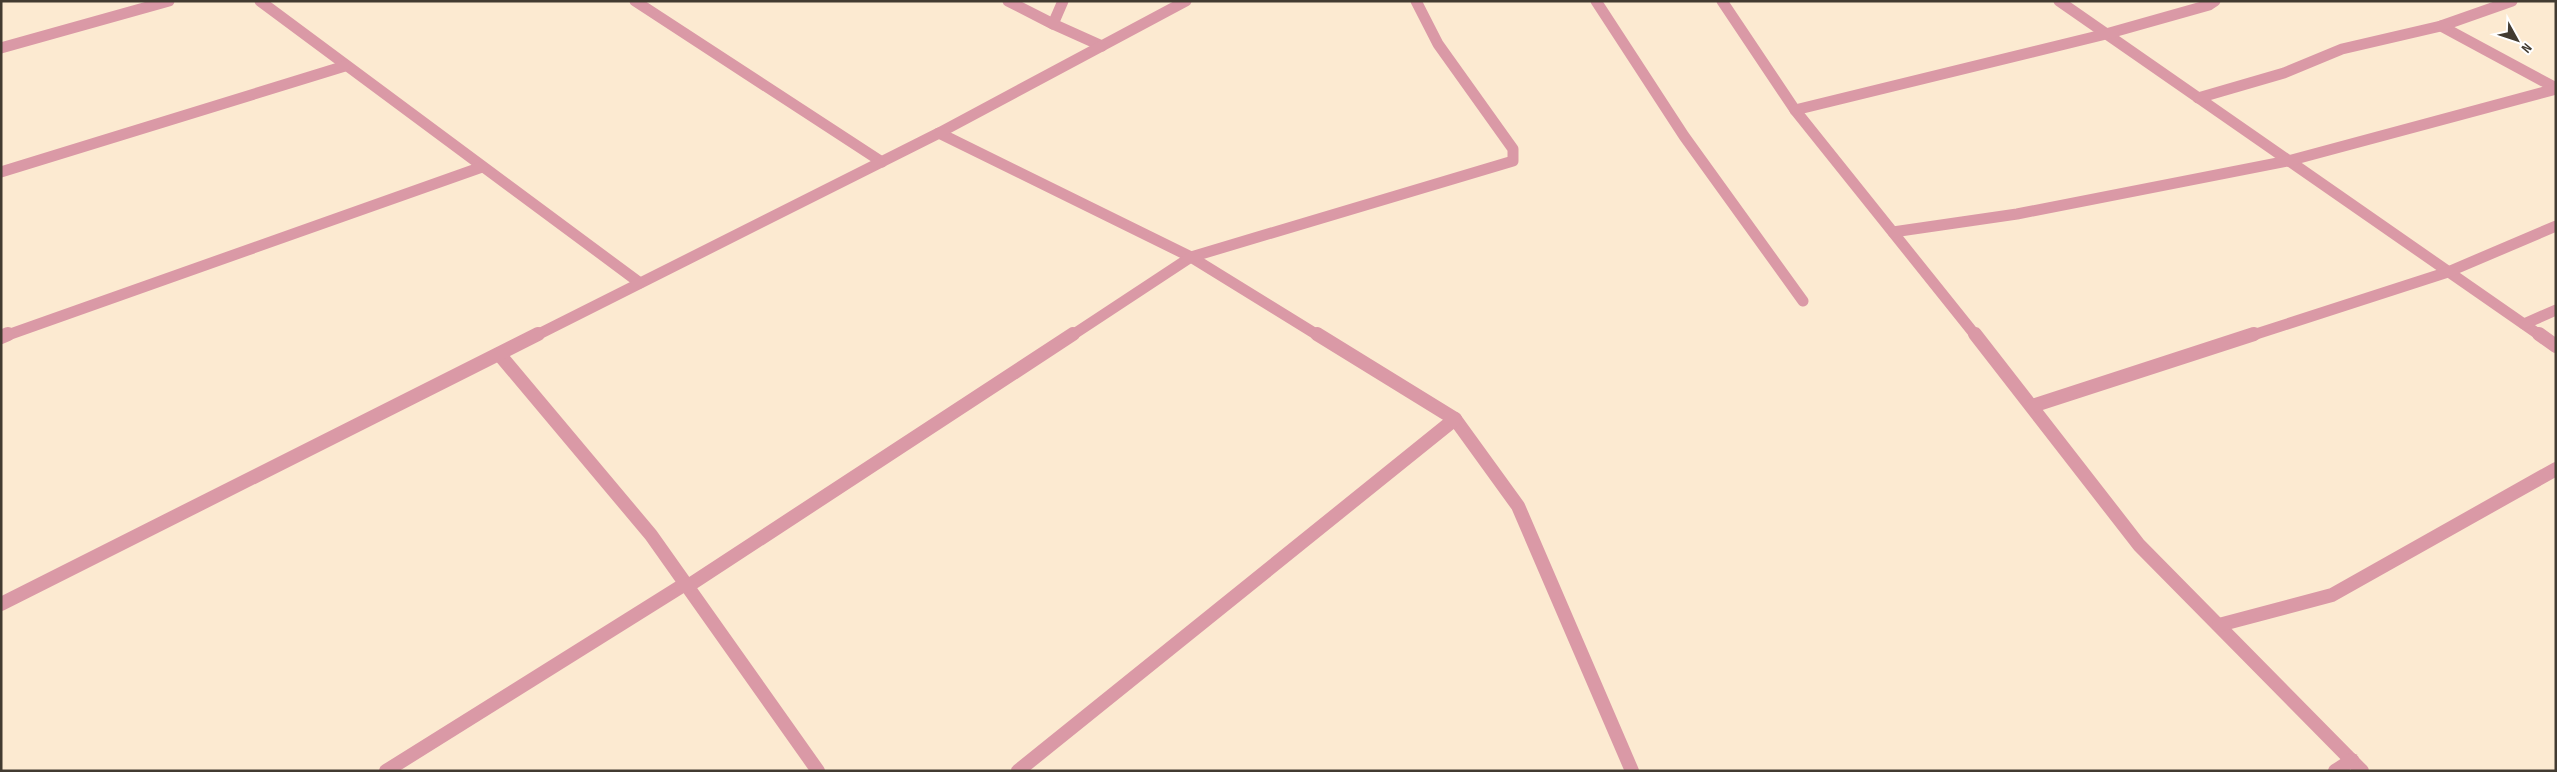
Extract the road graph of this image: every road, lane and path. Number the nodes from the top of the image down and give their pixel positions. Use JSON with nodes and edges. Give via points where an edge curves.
{"nodes":[{"id":1,"x":169,"y":1,"type":"edge"},
{"id":2,"x":260,"y":1,"type":"edge"},
{"id":3,"x":635,"y":1,"type":"edge"},
{"id":4,"x":1008,"y":1,"type":"edge"},
{"id":5,"x":1063,"y":1,"type":"edge"},
{"id":6,"x":1186,"y":1,"type":"edge"},
{"id":7,"x":1416,"y":1,"type":"edge"},
{"id":8,"x":1596,"y":1,"type":"edge"},
{"id":9,"x":1722,"y":1,"type":"edge"},
{"id":10,"x":2059,"y":1,"type":"edge"},
{"id":11,"x":2215,"y":1,"type":"edge"},
{"id":12,"x":2512,"y":1,"type":"edge"},
{"id":13,"x":1053,"y":24,"type":"junction"},
{"id":14,"x":2441,"y":26,"type":"junction"},
{"id":15,"x":2106,"y":34,"type":"junction"},
{"id":16,"x":1102,"y":46,"type":"junction"},
{"id":17,"x":1,"y":48,"type":"edge"},
{"id":18,"x":345,"y":66,"type":"junction"},
{"id":19,"x":2556,"y":88,"type":"edge"},
{"id":20,"x":2198,"y":98,"type":"junction"},
{"id":21,"x":1795,"y":110,"type":"junction"},
{"id":22,"x":939,"y":133,"type":"junction"},
{"id":23,"x":2288,"y":161,"type":"junction"},
{"id":24,"x":882,"y":162,"type":"junction"},
{"id":25,"x":482,"y":167,"type":"junction"},
{"id":26,"x":1,"y":172,"type":"edge"},
{"id":27,"x":2556,"y":226,"type":"edge"},
{"id":28,"x":1892,"y":232,"type":"junction"},
{"id":29,"x":1191,"y":257,"type":"junction"},
{"id":30,"x":2448,"y":272,"type":"junction"},
{"id":31,"x":640,"y":284,"type":"junction"},
{"id":32,"x":1803,"y":301,"type":"dead end"},
{"id":33,"x":2556,"y":310,"type":"edge"},
{"id":34,"x":2524,"y":324,"type":"junction"},
{"id":35,"x":1,"y":337,"type":"edge"},
{"id":36,"x":2556,"y":346,"type":"edge"},
{"id":37,"x":499,"y":354,"type":"junction"},
{"id":38,"x":2032,"y":406,"type":"junction"},
{"id":39,"x":1455,"y":419,"type":"junction"},
{"id":40,"x":2556,"y":469,"type":"edge"},
{"id":41,"x":688,"y":586,"type":"junction"},
{"id":42,"x":1,"y":604,"type":"edge"},
{"id":43,"x":2219,"y":625,"type":"junction"},
{"id":44,"x":2357,"y":766,"type":"edge"},
{"id":45,"x":386,"y":771,"type":"edge"},
{"id":46,"x":818,"y":771,"type":"edge"},
{"id":47,"x":1018,"y":771,"type":"edge"},
{"id":48,"x":1632,"y":771,"type":"edge"},
{"id":49,"x":2335,"y":771,"type":"edge"}],
"edges":[{"from":1,"to":17,"type":"street"},
{"from":2,"to":18,"type":"street"},
{"from":3,"to":24,"type":"street"},
{"from":4,"to":13,"type":"street"},
{"from":5,"to":13,"type":"street"},
{"from":6,"to":16,"type":"street"},
{"from":7,"to":29,"type":"street","via":[[1438,44],[1513,149],[1513,161]]},
{"from":8,"to":32,"type":"street","via":[[1684,136]]},
{"from":9,"to":21,"type":"street"},
{"from":10,"to":15,"type":"street"},
{"from":11,"to":15,"type":"street"},
{"from":12,"to":14,"type":"street"},
{"from":13,"to":16,"type":"street"},
{"from":14,"to":19,"type":"street"},
{"from":14,"to":20,"type":"street","via":[[2342,49],[2284,73]]},
{"from":15,"to":20,"type":"street"},
{"from":15,"to":21,"type":"street"},
{"from":16,"to":22,"type":"street"},
{"from":18,"to":25,"type":"street"},
{"from":18,"to":26,"type":"street"},
{"from":19,"to":23,"type":"street"},
{"from":20,"to":23,"type":"street"},
{"from":21,"to":28,"type":"street"},
{"from":22,"to":24,"type":"street"},
{"from":22,"to":29,"type":"street"},
{"from":23,"to":28,"type":"street","via":[[2017,214]]},
{"from":23,"to":30,"type":"street"},
{"from":24,"to":31,"type":"street"},
{"from":25,"to":31,"type":"street"},
{"from":25,"to":35,"type":"street"},
{"from":27,"to":30,"type":"street"},
{"from":28,"to":38,"type":"street"},
{"from":29,"to":39,"type":"street"},
{"from":29,"to":41,"type":"street"},
{"from":30,"to":34,"type":"street"},
{"from":30,"to":38,"type":"street"},
{"from":31,"to":37,"type":"street"},
{"from":33,"to":34,"type":"street"},
{"from":34,"to":36,"type":"street"},
{"from":37,"to":41,"type":"street","via":[[651,535]]},
{"from":37,"to":42,"type":"street"},
{"from":38,"to":43,"type":"street","via":[[2140,545]]},
{"from":39,"to":47,"type":"street"},
{"from":39,"to":48,"type":"street","via":[[1518,506]]},
{"from":40,"to":43,"type":"street","via":[[2332,596]]},
{"from":41,"to":45,"type":"street","via":[[685,584]]},
{"from":41,"to":46,"type":"street"},
{"from":43,"to":44,"type":"street"},
{"from":44,"to":49,"type":"street"}]}
